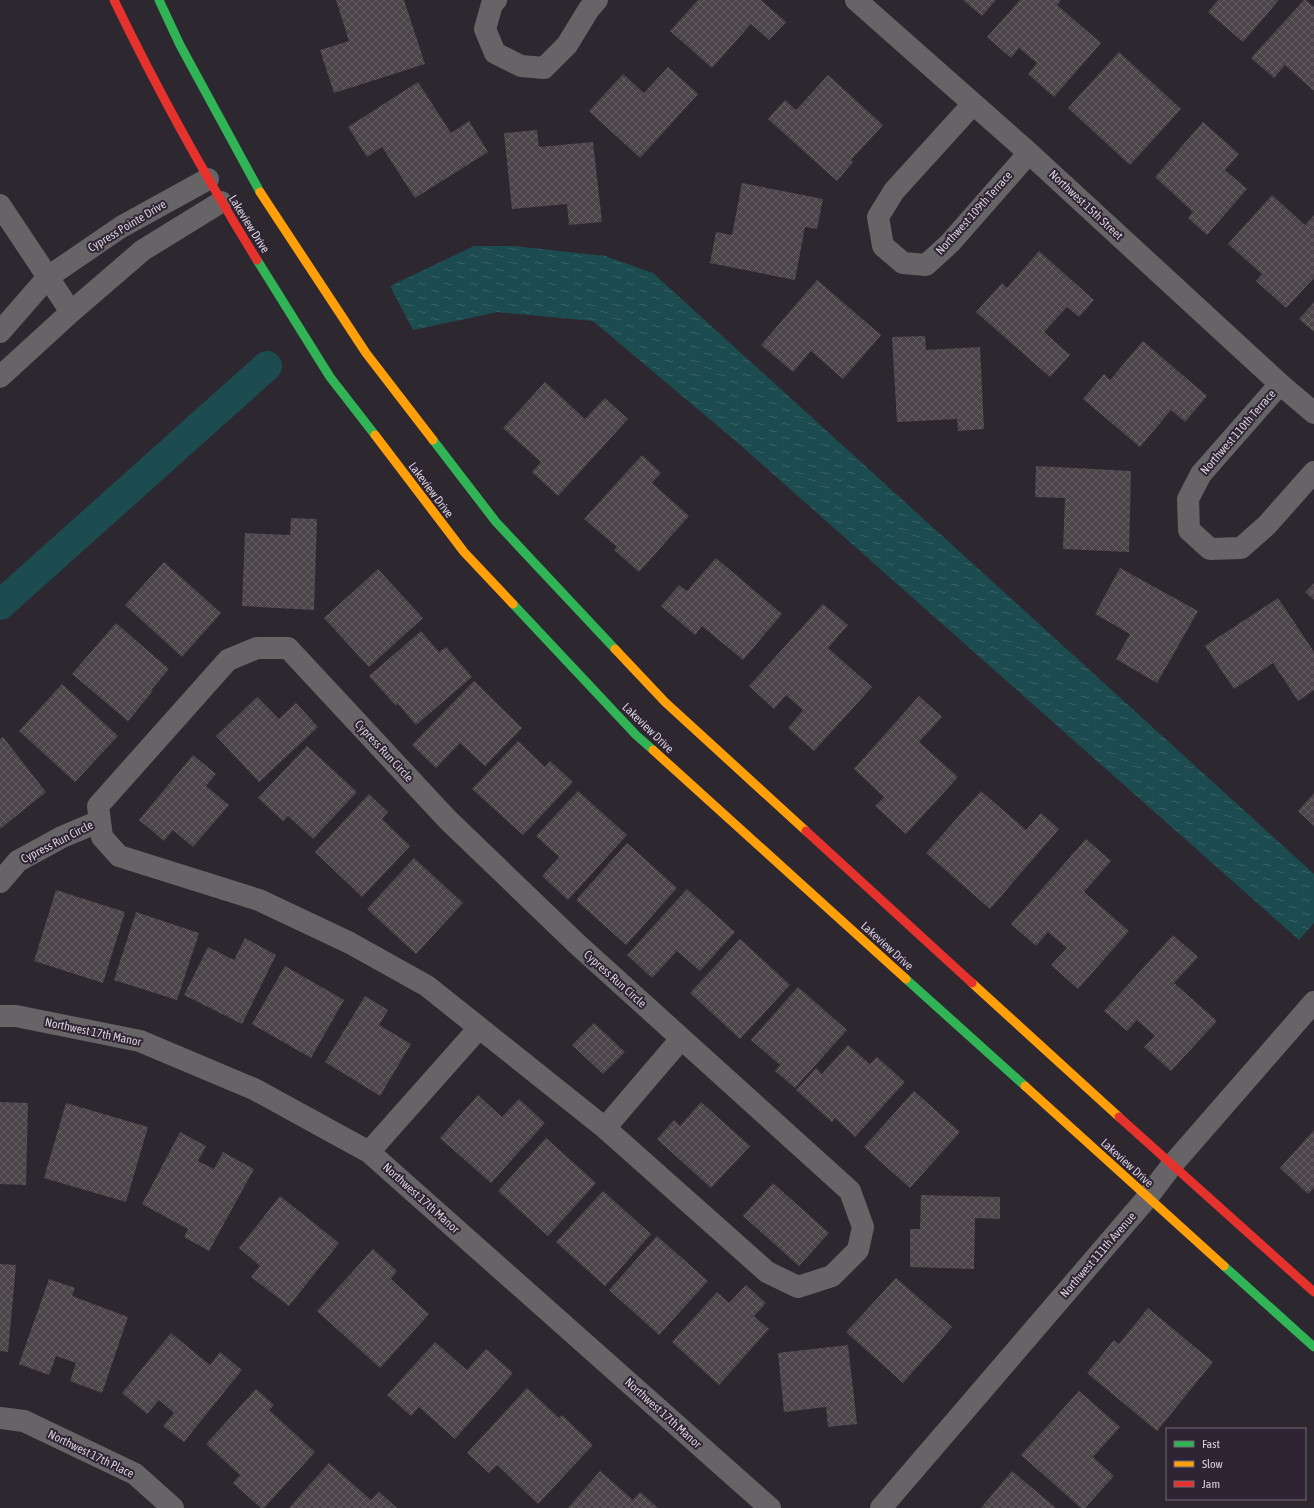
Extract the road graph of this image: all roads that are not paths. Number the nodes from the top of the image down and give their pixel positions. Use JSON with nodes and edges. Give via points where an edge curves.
{"nodes":[{"id":1,"x":114,"y":0,"type":"edge"},
{"id":2,"x":159,"y":0,"type":"edge"},
{"id":3,"x":496,"y":0,"type":"edge"},
{"id":4,"x":597,"y":0,"type":"edge"},
{"id":5,"x":856,"y":0,"type":"edge"},
{"id":6,"x":973,"y":104,"type":"junction"},
{"id":7,"x":1029,"y":153,"type":"junction"},
{"id":8,"x":208,"y":179,"type":"junction"},
{"id":9,"x":221,"y":202,"type":"junction"},
{"id":10,"x":0,"y":205,"type":"edge"},
{"id":11,"x":48,"y":277,"type":"junction"},
{"id":12,"x":71,"y":312,"type":"junction"},
{"id":13,"x":0,"y":332,"type":"edge"},
{"id":14,"x":0,"y":377,"type":"edge"},
{"id":15,"x":1280,"y":384,"type":"junction"},
{"id":16,"x":1314,"y":413,"type":"edge"},
{"id":17,"x":1314,"y":472,"type":"edge"},
{"id":18,"x":100,"y":821,"type":"junction"},
{"id":19,"x":0,"y":882,"type":"edge"},
{"id":20,"x":1314,"y":1002,"type":"edge"},
{"id":21,"x":0,"y":1016,"type":"edge"},
{"id":22,"x":479,"y":1028,"type":"junction"},
{"id":23,"x":681,"y":1039,"type":"junction"},
{"id":24,"x":605,"y":1128,"type":"junction"},
{"id":25,"x":369,"y":1152,"type":"junction"},
{"id":26,"x":1172,"y":1165,"type":"junction"},
{"id":27,"x":1147,"y":1198,"type":"junction"},
{"id":28,"x":1314,"y":1292,"type":"edge"},
{"id":29,"x":1314,"y":1347,"type":"edge"},
{"id":30,"x":0,"y":1418,"type":"edge"},
{"id":31,"x":173,"y":1508,"type":"edge"},
{"id":32,"x":770,"y":1508,"type":"edge"},
{"id":33,"x":881,"y":1508,"type":"edge"}],
"edges":[{"from":1,"to":8,"type":"street","name":"Lakeview Drive","via":[[145,64]]},
{"from":2,"to":26,"type":"street","via":[[180,45],[255,184],[366,354],[496,522],[665,702]]},
{"from":3,"to":4,"type":"street","via":[[492,4],[486,29],[495,53],[521,66],[544,68],[567,45]]},
{"from":5,"to":6,"type":"street","name":"Northwest 15th Street"},
{"from":6,"to":7,"type":"street","name":"Northwest 15th Street"},
{"from":6,"to":7,"type":"street","name":"Northwest 109th Terrace","via":[[894,191],[878,217],[883,246],[903,263],[926,265],[950,243]]},
{"from":7,"to":15,"type":"street","name":"Northwest 15th Street"},
{"from":8,"to":9,"type":"street","name":"Lakeview Drive"},
{"from":8,"to":11,"type":"street","name":"Cypress Pointe Drive","via":[[120,227]]},
{"from":9,"to":12,"type":"street","via":[[143,250]]},
{"from":9,"to":27,"type":"street","name":"Lakeview Drive","via":[[330,377],[464,552],[636,735]]},
{"from":10,"to":11,"type":"street"},
{"from":11,"to":12,"type":"street"},
{"from":11,"to":13,"type":"street","name":"Cypress Pointe Drive"},
{"from":12,"to":14,"type":"street"},
{"from":15,"to":16,"type":"street","name":"Northwest 15th Street"},
{"from":15,"to":17,"type":"street","name":"Northwest 110th Terrace","via":[[1201,474],[1188,500],[1189,530],[1210,549],[1241,548],[1267,525]]},
{"from":18,"to":19,"type":"street","name":"Cypress Run Circle","via":[[62,837],[18,861]]},
{"from":18,"to":22,"type":"street","name":"Cypress Run Circle","via":[[102,837],[120,856],[259,900],[350,943],[427,986]]},
{"from":18,"to":23,"type":"street","name":"Cypress Run Circle","via":[[98,806],[228,660],[257,648],[288,648],[448,820],[577,944]]},
{"from":20,"to":26,"type":"street","name":"Northwest 111th Avenue"},
{"from":21,"to":25,"type":"street","name":"Northwest 17th Manor","via":[[16,1016],[140,1041],[254,1089]]},
{"from":22,"to":24,"type":"street","name":"Cypress Run Circle"},
{"from":22,"to":25,"type":"street"},
{"from":23,"to":24,"type":"street"},
{"from":23,"to":24,"type":"street","name":"Cypress Run Circle","via":[[850,1191],[863,1227],[858,1250],[832,1276],[798,1287],[768,1272]]},
{"from":25,"to":32,"type":"street","name":"Northwest 17th Manor"},
{"from":26,"to":27,"type":"street","name":"Northwest 111th Avenue"},
{"from":26,"to":28,"type":"street"},
{"from":27,"to":29,"type":"street","name":"Lakeview Drive"},
{"from":27,"to":33,"type":"street","name":"Northwest 111th Avenue"},
{"from":30,"to":31,"type":"street","name":"Northwest 17th Place","via":[[24,1421],[135,1474]]}]}
